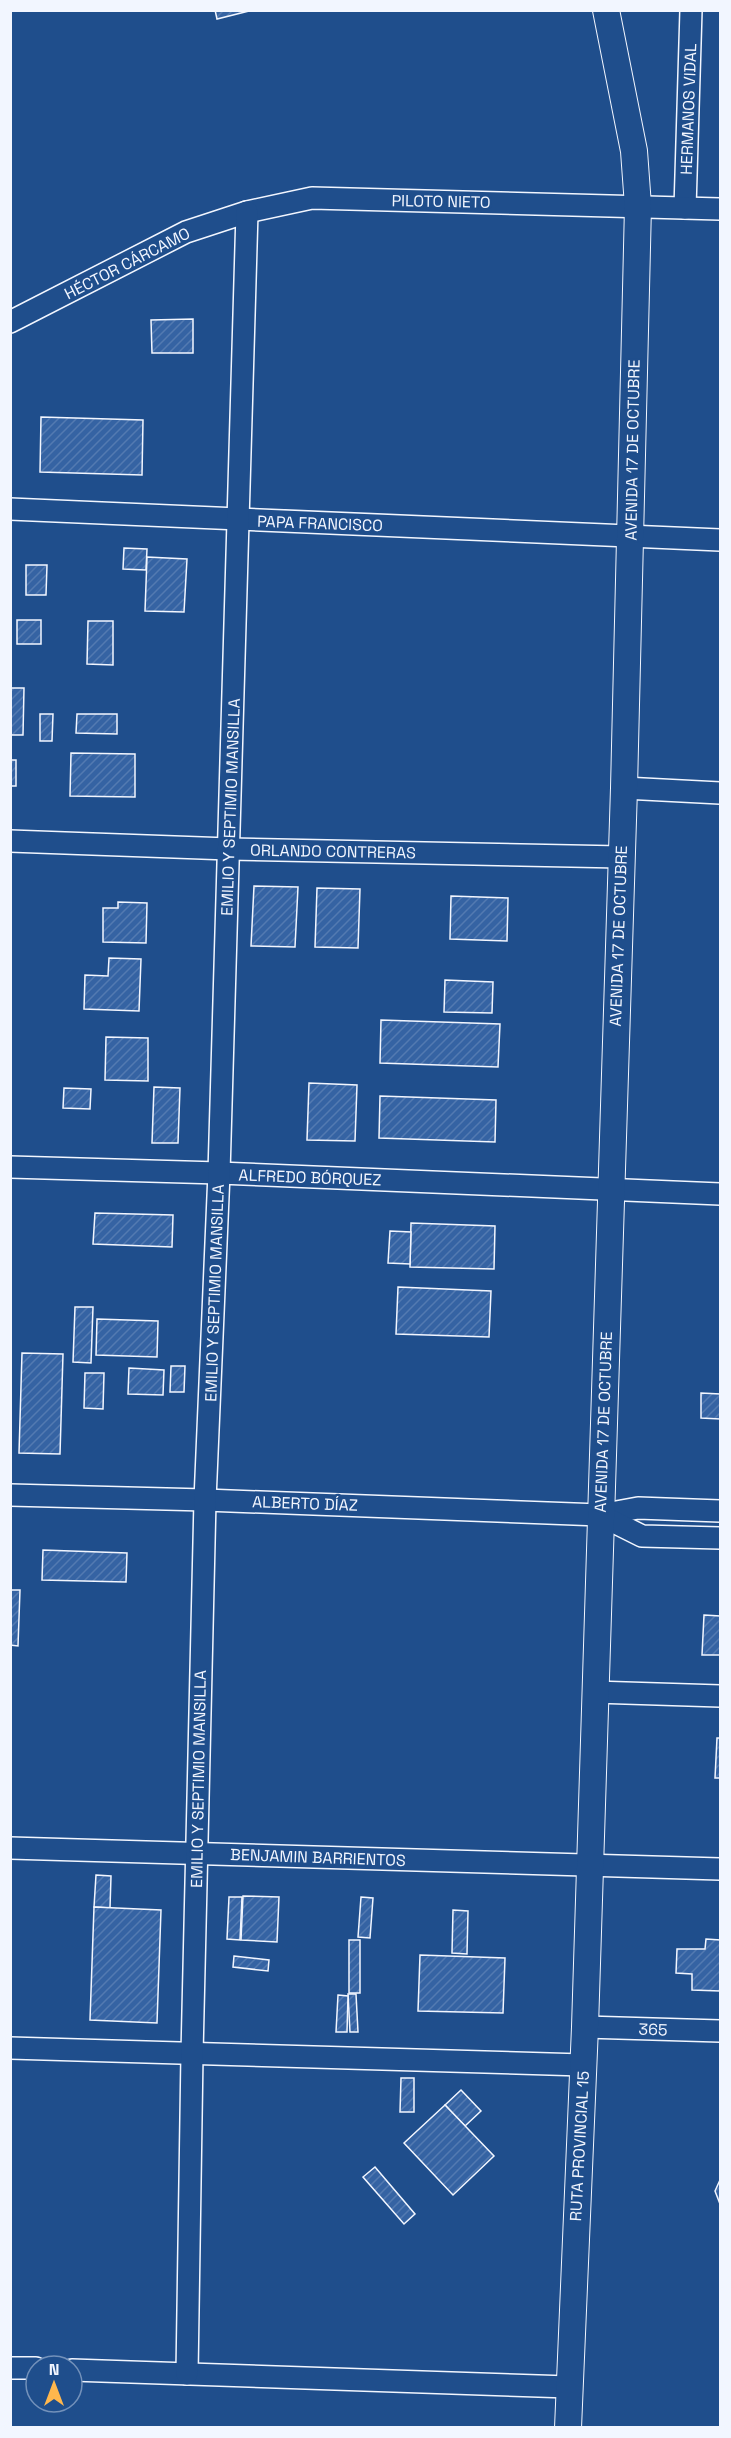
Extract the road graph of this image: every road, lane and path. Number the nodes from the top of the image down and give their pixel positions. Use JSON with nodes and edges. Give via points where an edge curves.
{"nodes":[{"id":1,"x":606,"y":10,"type":"edge"},
{"id":2,"x":691,"y":10,"type":"edge"},
{"id":3,"x":638,"y":206,"type":"junction"},
{"id":4,"x":685,"y":208,"type":"junction"},
{"id":5,"x":720,"y":209,"type":"edge"},
{"id":6,"x":247,"y":212,"type":"junction"},
{"id":7,"x":10,"y":322,"type":"edge"},
{"id":8,"x":10,"y":509,"type":"edge"},
{"id":9,"x":239,"y":519,"type":"junction"},
{"id":10,"x":630,"y":536,"type":"junction"},
{"id":11,"x":720,"y":540,"type":"edge"},
{"id":12,"x":624,"y":788,"type":"junction"},
{"id":13,"x":720,"y":793,"type":"edge"},
{"id":14,"x":10,"y":841,"type":"edge"},
{"id":15,"x":229,"y":849,"type":"junction"},
{"id":16,"x":621,"y":857,"type":"junction"},
{"id":17,"x":10,"y":1167,"type":"edge"},
{"id":18,"x":219,"y":1173,"type":"junction"},
{"id":19,"x":610,"y":1189,"type":"junction"},
{"id":20,"x":720,"y":1194,"type":"edge"},
{"id":21,"x":10,"y":1495,"type":"edge"},
{"id":22,"x":205,"y":1500,"type":"junction"},
{"id":23,"x":720,"y":1510,"type":"edge"},
{"id":24,"x":600,"y":1515,"type":"junction"},
{"id":25,"x":720,"y":1538,"type":"edge"},
{"id":26,"x":594,"y":1692,"type":"junction"},
{"id":27,"x":720,"y":1696,"type":"edge"},
{"id":28,"x":10,"y":1848,"type":"edge"},
{"id":29,"x":196,"y":1853,"type":"junction"},
{"id":30,"x":589,"y":1865,"type":"junction"},
{"id":31,"x":720,"y":1869,"type":"edge"},
{"id":32,"x":585,"y":2027,"type":"junction"},
{"id":33,"x":720,"y":2031,"type":"edge"},
{"id":34,"x":10,"y":2048,"type":"edge"},
{"id":35,"x":192,"y":2054,"type":"junction"},
{"id":36,"x":583,"y":2065,"type":"junction"},
{"id":37,"x":84,"y":2370,"type":"edge"},
{"id":38,"x":187,"y":2374,"type":"junction"},
{"id":39,"x":568,"y":2387,"type":"junction"},
{"id":40,"x":568,"y":2427,"type":"edge"}],
"edges":[{"from":1,"to":3,"type":"main road","name":"AVENIDA 17 DE OCTUBRE","via":[[634,151]]},
{"from":2,"to":4,"type":"street","name":"HERMANOS VIDAL"},
{"from":3,"to":4,"type":"street","name":"PILOTO NIETO"},
{"from":3,"to":6,"type":"street","name":"PILOTO NIETO","via":[[312,198]]},
{"from":3,"to":10,"type":"main road","name":"AVENIDA 17 DE OCTUBRE"},
{"from":4,"to":5,"type":"street","name":"PILOTO NIETO"},
{"from":6,"to":7,"type":"street","name":"HÉCTOR CÁRCAMO","via":[[186,232]]},
{"from":6,"to":9,"type":"street","name":"EMILIO Y SEPTIMIO MANSILLA"},
{"from":8,"to":9,"type":"street","name":"PAPA FRANCISCO"},
{"from":9,"to":10,"type":"street","name":"PAPA FRANCISCO"},
{"from":9,"to":15,"type":"street","name":"EMILIO Y SEPTIMIO MANSILLA"},
{"from":10,"to":11,"type":"street","name":"PAPA FRANCISCO"},
{"from":10,"to":12,"type":"main road","name":"AVENIDA 17 DE OCTUBRE"},
{"from":12,"to":13,"type":"street"},
{"from":12,"to":16,"type":"main road","name":"AVENIDA 17 DE OCTUBRE"},
{"from":14,"to":15,"type":"street","name":"ORLANDO CONTRERAS"},
{"from":15,"to":16,"type":"street","name":"ORLANDO CONTRERAS"},
{"from":15,"to":18,"type":"street","name":"EMILIO Y SEPTIMIO MANSILLA"},
{"from":16,"to":19,"type":"main road","name":"AVENIDA 17 DE OCTUBRE"},
{"from":17,"to":18,"type":"street","name":"ALFREDO BÓRQUEZ"},
{"from":18,"to":19,"type":"street","name":"ALFREDO BÓRQUEZ"},
{"from":18,"to":22,"type":"street","name":"EMILIO Y SEPTIMIO MANSILLA"},
{"from":19,"to":20,"type":"street","name":"ALFREDO BÓRQUEZ"},
{"from":19,"to":24,"type":"main road","name":"AVENIDA 17 DE OCTUBRE"},
{"from":21,"to":22,"type":"street","name":"ALBERTO DÍAZ"},
{"from":22,"to":24,"type":"street","name":"ALBERTO DÍAZ"},
{"from":22,"to":29,"type":"street","name":"EMILIO Y SEPTIMIO MANSILLA"},
{"from":23,"to":24,"type":"street","via":[[638,1508]]},
{"from":24,"to":25,"type":"street","via":[[642,1536]]},
{"from":24,"to":26,"type":"main road","name":"AVENIDA 17 DE OCTUBRE"},
{"from":26,"to":27,"type":"street"},
{"from":26,"to":30,"type":"main road","name":"AVENIDA 17 DE OCTUBRE"},
{"from":28,"to":29,"type":"street","name":"BENJAMIN BARRIENTOS"},
{"from":29,"to":30,"type":"street","name":"BENJAMIN BARRIENTOS"},
{"from":29,"to":35,"type":"street","name":"EMILIO Y SEPTIMIO MANSILLA"},
{"from":30,"to":31,"type":"street","name":"BENJAMIN BARRIENTOS"},
{"from":30,"to":32,"type":"main road","name":"RUTA PROVINCIAL 15"},
{"from":32,"to":33,"type":"street","name":"365"},
{"from":32,"to":36,"type":"main road","name":"RUTA PROVINCIAL 15"},
{"from":34,"to":35,"type":"street"},
{"from":35,"to":36,"type":"street"},
{"from":35,"to":38,"type":"street","name":"EMILIO Y SEPTIMIO MANSILLA"},
{"from":36,"to":39,"type":"main road","name":"RUTA PROVINCIAL 15"},
{"from":37,"to":38,"type":"street"},
{"from":38,"to":39,"type":"street"},
{"from":39,"to":40,"type":"main road","name":"RUTA PROVINCIAL 15"}]}
